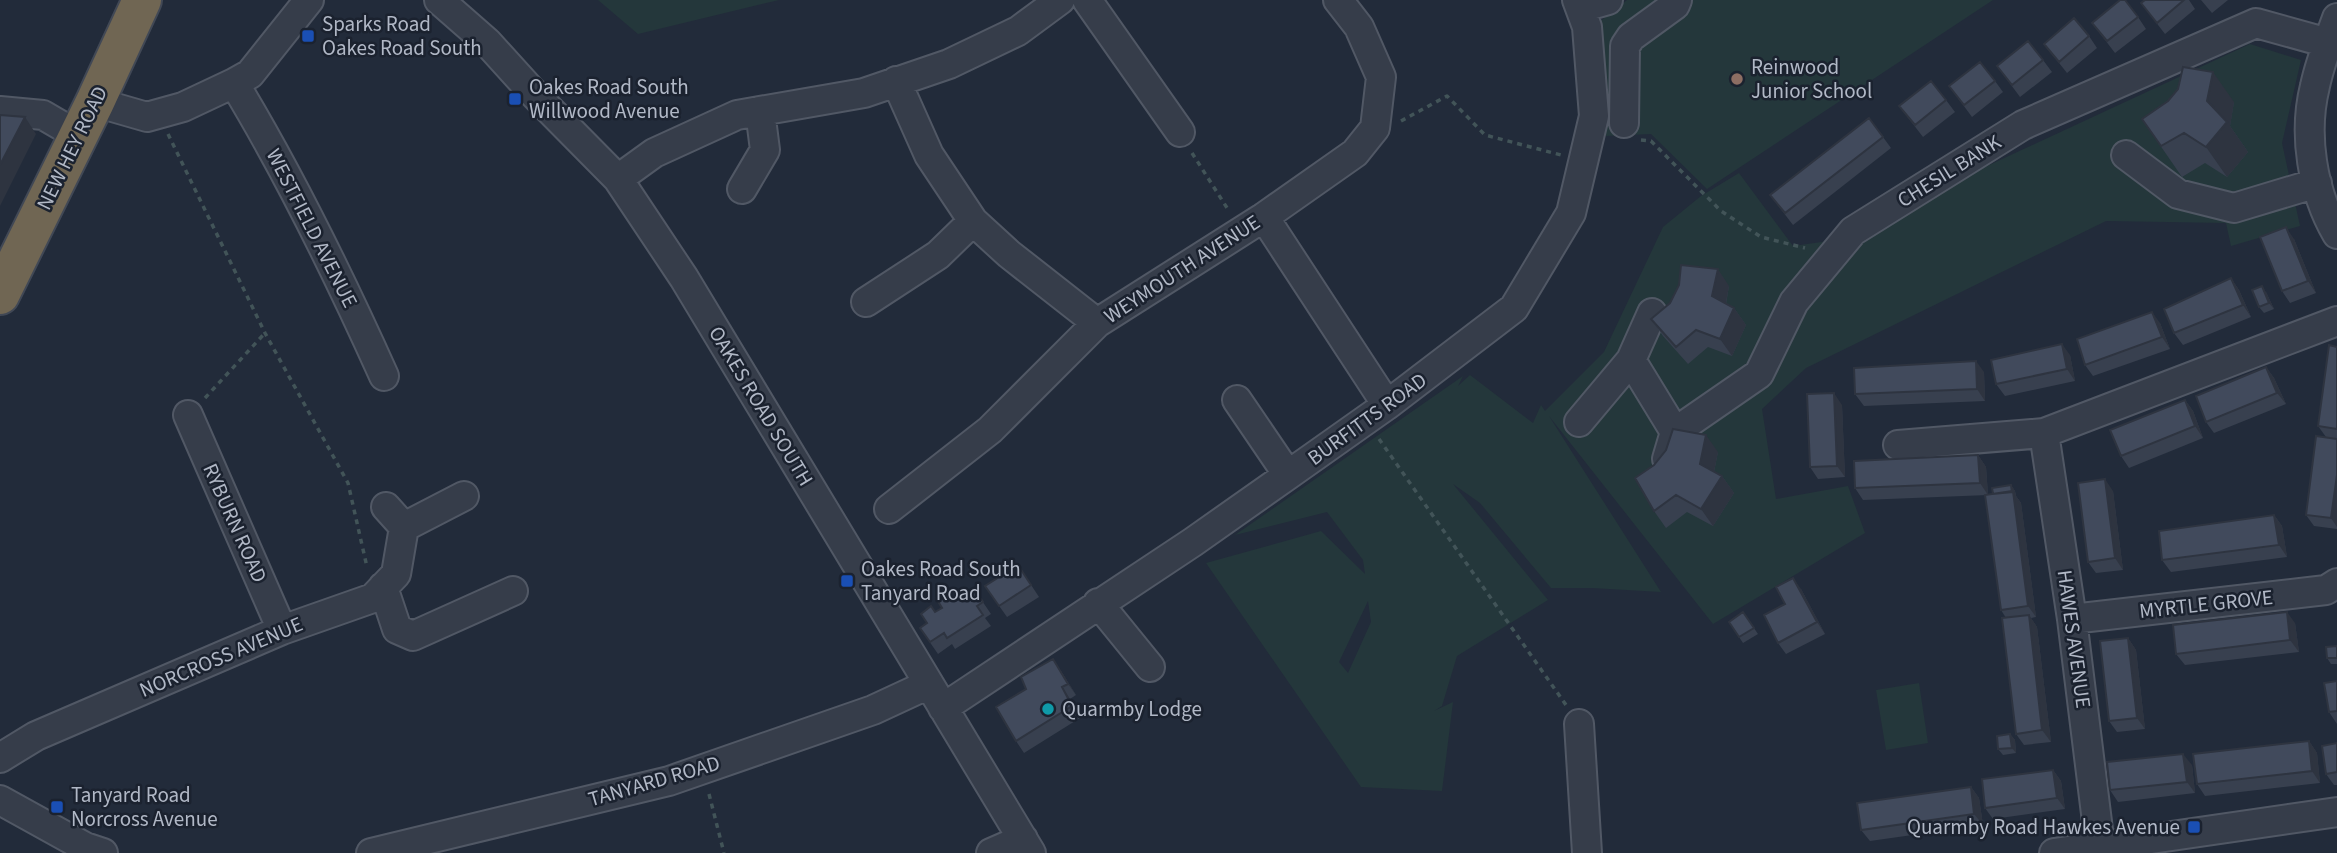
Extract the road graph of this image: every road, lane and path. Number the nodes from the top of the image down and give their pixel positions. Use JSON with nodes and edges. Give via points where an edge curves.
{"nodes":[{"id":1,"x":142,"y":0,"type":"edge"},
{"id":2,"x":309,"y":0,"type":"edge"},
{"id":3,"x":439,"y":0,"type":"edge"},
{"id":4,"x":1060,"y":0,"type":"edge"},
{"id":5,"x":1087,"y":0,"type":"edge"},
{"id":6,"x":1338,"y":0,"type":"edge"},
{"id":7,"x":1608,"y":0,"type":"edge"},
{"id":8,"x":1677,"y":0,"type":"edge"},
{"id":9,"x":1578,"y":4,"type":"edge"},
{"id":10,"x":2332,"y":30,"type":"edge"},
{"id":11,"x":896,"y":81,"type":"junction"},
{"id":12,"x":234,"y":83,"type":"junction"},
{"id":13,"x":95,"y":102,"type":"junction"},
{"id":14,"x":0,"y":111,"type":"edge"},
{"id":15,"x":760,"y":111,"type":"junction"},
{"id":16,"x":158,"y":114,"type":"junction"},
{"id":17,"x":1631,"y":131,"type":"joint"},
{"id":18,"x":1180,"y":132,"type":"joint"},
{"id":19,"x":79,"y":136,"type":"junction"},
{"id":20,"x":1365,"y":141,"type":"junction"},
{"id":21,"x":2126,"y":155,"type":"dead end"},
{"id":22,"x":1583,"y":161,"type":"junction"},
{"id":23,"x":618,"y":179,"type":"junction"},
{"id":24,"x":2317,"y":183,"type":"junction"},
{"id":25,"x":741,"y":189,"type":"dead end"},
{"id":26,"x":973,"y":221,"type":"junction"},
{"id":27,"x":1253,"y":224,"type":"junction"},
{"id":28,"x":2337,"y":234,"type":"edge"},
{"id":29,"x":1833,"y":256,"type":"junction"},
{"id":30,"x":5,"y":272,"type":"edge"},
{"id":31,"x":866,"y":302,"type":"dead end"},
{"id":32,"x":1652,"y":313,"type":"dead end"},
{"id":33,"x":2337,"y":321,"type":"edge"},
{"id":34,"x":1097,"y":323,"type":"junction"},
{"id":35,"x":265,"y":332,"type":"junction"},
{"id":36,"x":1631,"y":360,"type":"junction"},
{"id":37,"x":384,"y":376,"type":"dead end"},
{"id":38,"x":1237,"y":400,"type":"dead end"},
{"id":39,"x":1377,"y":413,"type":"junction"},
{"id":40,"x":188,"y":415,"type":"joint"},
{"id":41,"x":1578,"y":422,"type":"dead end"},
{"id":42,"x":1675,"y":432,"type":"junction"},
{"id":43,"x":2044,"y":433,"type":"junction"},
{"id":44,"x":1898,"y":445,"type":"dead end"},
{"id":45,"x":1667,"y":459,"type":"edge"},
{"id":46,"x":1289,"y":475,"type":"junction"},
{"id":47,"x":464,"y":496,"type":"dead end"},
{"id":48,"x":889,"y":509,"type":"dead end"},
{"id":49,"x":2337,"y":583,"type":"edge"},
{"id":50,"x":513,"y":590,"type":"dead end"},
{"id":51,"x":378,"y":593,"type":"junction"},
{"id":52,"x":1098,"y":603,"type":"junction"},
{"id":53,"x":2072,"y":619,"type":"junction"},
{"id":54,"x":282,"y":630,"type":"junction"},
{"id":55,"x":1150,"y":667,"type":"dead end"},
{"id":56,"x":936,"y":696,"type":"junction"},
{"id":57,"x":1579,"y":724,"type":"joint"},
{"id":58,"x":0,"y":758,"type":"edge"},
{"id":59,"x":703,"y":769,"type":"junction"},
{"id":60,"x":0,"y":800,"type":"edge"},
{"id":61,"x":2337,"y":812,"type":"edge"},
{"id":62,"x":1027,"y":846,"type":"edge"},
{"id":63,"x":2100,"y":846,"type":"junction"},
{"id":64,"x":103,"y":853,"type":"edge"},
{"id":65,"x":371,"y":853,"type":"edge"},
{"id":66,"x":724,"y":853,"type":"edge"},
{"id":67,"x":990,"y":853,"type":"edge"},
{"id":68,"x":1587,"y":853,"type":"edge"},
{"id":69,"x":2054,"y":853,"type":"edge"}],
"edges":[{"from":1,"to":13,"type":"highway","name":"NEW HEY ROAD"},
{"from":2,"to":12,"type":"street","via":[[250,74]]},
{"from":3,"to":23,"type":"street","name":"OAKES ROAD SOUTH","via":[[487,42]]},
{"from":4,"to":11,"type":"street","via":[[1018,31],[949,64]]},
{"from":5,"to":18,"type":"street"},
{"from":6,"to":20,"type":"street","name":"WEYMOUTH AVENUE","via":[[1359,27],[1381,77],[1375,128]]},
{"from":7,"to":9,"type":"street"},
{"from":8,"to":17,"type":"street","via":[[1626,46]]},
{"from":9,"to":22,"type":"street","name":"BURFITTS ROAD","via":[[1587,27],[1594,116]]},
{"from":10,"to":24,"type":"street","via":[[2311,112]]},
{"from":10,"to":29,"type":"street","name":"CHESIL BANK","via":[[2256,23],[2023,125],[1853,232]]},
{"from":11,"to":15,"type":"street","via":[[864,93]]},
{"from":11,"to":26,"type":"street","via":[[929,155]]},
{"from":12,"to":16,"type":"street"},
{"from":12,"to":37,"type":"street","name":"WESTFIELD AVENUE","via":[[314,230]]},
{"from":13,"to":16,"type":"street","via":[[147,117]]},
{"from":13,"to":19,"type":"highway","name":"NEW HEY ROAD"},
{"from":14,"to":19,"type":"street","via":[[43,115]]},
{"from":15,"to":23,"type":"street","via":[[737,115],[653,153]]},
{"from":15,"to":25,"type":"street","via":[[765,150]]},
{"from":16,"to":35,"type":"path"},
{"from":17,"to":29,"type":"path","via":[[1651,141],[1721,211],[1761,237]]},
{"from":18,"to":27,"type":"path"},
{"from":19,"to":30,"type":"highway","name":"NEW HEY ROAD"},
{"from":20,"to":22,"type":"path","via":[[1447,96],[1485,135]]},
{"from":20,"to":27,"type":"street","name":"WEYMOUTH AVENUE","via":[[1355,153]]},
{"from":21,"to":24,"type":"street","via":[[2178,194],[2234,208]]},
{"from":22,"to":39,"type":"street","name":"BURFITTS ROAD","via":[[1571,214],[1514,308]]},
{"from":23,"to":56,"type":"street","name":"OAKES ROAD SOUTH","via":[[684,278]]},
{"from":24,"to":28,"type":"street"},
{"from":26,"to":31,"type":"street","via":[[938,255]]},
{"from":26,"to":34,"type":"street"},
{"from":27,"to":34,"type":"street","name":"WEYMOUTH AVENUE"},
{"from":27,"to":39,"type":"street"},
{"from":29,"to":42,"type":"street","name":"CHESIL BANK","via":[[1794,302],[1759,374]]},
{"from":32,"to":36,"type":"street"},
{"from":33,"to":43,"type":"street"},
{"from":34,"to":48,"type":"street","name":"WEYMOUTH AVENUE","via":[[989,430]]},
{"from":35,"to":40,"type":"path"},
{"from":35,"to":51,"type":"path","via":[[348,483]]},
{"from":36,"to":41,"type":"street"},
{"from":36,"to":42,"type":"street"},
{"from":38,"to":46,"type":"street"},
{"from":39,"to":46,"type":"street","name":"BURFITTS ROAD"},
{"from":39,"to":57,"type":"path"},
{"from":40,"to":54,"type":"street","name":"RYBURN ROAD"},
{"from":42,"to":45,"type":"street"},
{"from":43,"to":44,"type":"street"},
{"from":43,"to":53,"type":"street","name":"HAWES AVENUE"},
{"from":46,"to":52,"type":"street","name":"BURFITTS ROAD"},
{"from":47,"to":51,"type":"street","via":[[395,517],[396,574]]},
{"from":49,"to":53,"type":"street","name":"MYRTLE GROVE","via":[[2326,590]]},
{"from":50,"to":51,"type":"street","via":[[413,636],[397,629]]},
{"from":51,"to":54,"type":"street","name":"NORCROSS AVENUE"},
{"from":52,"to":55,"type":"street"},
{"from":52,"to":56,"type":"street","name":"BURFITTS ROAD"},
{"from":53,"to":63,"type":"street","name":"HAWES AVENUE"},
{"from":54,"to":58,"type":"street","name":"NORCROSS AVENUE","via":[[36,736]]},
{"from":56,"to":59,"type":"street","name":"TANYARD ROAD","via":[[873,710]]},
{"from":56,"to":62,"type":"street","name":"OAKES ROAD SOUTH"},
{"from":57,"to":68,"type":"street"},
{"from":59,"to":65,"type":"street","name":"TANYARD ROAD"},
{"from":59,"to":66,"type":"path"},
{"from":60,"to":64,"type":"street"},
{"from":61,"to":63,"type":"street"},
{"from":62,"to":67,"type":"street"},
{"from":63,"to":69,"type":"street"}]}
